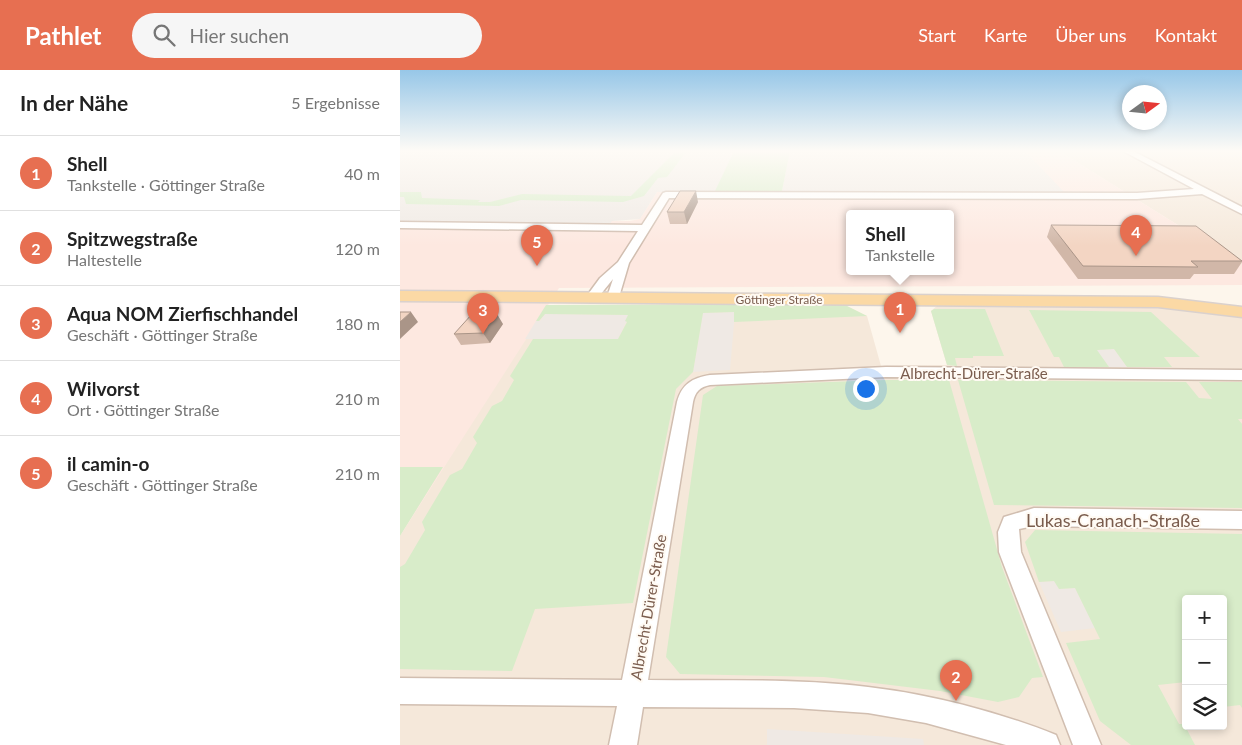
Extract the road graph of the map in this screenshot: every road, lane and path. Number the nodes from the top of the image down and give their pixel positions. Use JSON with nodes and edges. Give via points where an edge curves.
{"nodes":[{"id":1,"x":1188,"y":182,"type":"edge"},
{"id":2,"x":1204,"y":191,"type":"junction"},
{"id":3,"x":1240,"y":209,"type":"edge"},
{"id":4,"x":400,"y":225,"type":"edge"},
{"id":5,"x":645,"y":228,"type":"junction"},
{"id":6,"x":622,"y":263,"type":"junction"},
{"id":7,"x":400,"y":296,"type":"edge"},
{"id":8,"x":592,"y":297,"type":"junction"},
{"id":9,"x":613,"y":297,"type":"junction"},
{"id":10,"x":1242,"y":304,"type":"edge"},
{"id":11,"x":1242,"y":375,"type":"edge"},
{"id":12,"x":1242,"y":520,"type":"edge"},
{"id":13,"x":400,"y":691,"type":"edge"},
{"id":14,"x":632,"y":693,"type":"junction"},
{"id":15,"x":622,"y":745,"type":"edge"},
{"id":16,"x":1046,"y":745,"type":"edge"},
{"id":17,"x":1087,"y":745,"type":"edge"}],
"edges":[{"from":1,"to":2,"type":"street"},
{"from":2,"to":3,"type":"street"},
{"from":2,"to":5,"type":"street","via":[[1137,196],[666,194]]},
{"from":4,"to":5,"type":"street"},
{"from":5,"to":6,"type":"street"},
{"from":6,"to":8,"type":"street"},
{"from":6,"to":9,"type":"street"},
{"from":7,"to":8,"type":"main road","name":"Göttinger Straße"},
{"from":8,"to":9,"type":"main road","name":"Göttinger Straße"},
{"from":9,"to":10,"type":"main road","name":"Göttinger Straße"},
{"from":11,"to":14,"type":"street","name":"Albrecht-Dürer-Straße","via":[[886,372],[695,383],[685,402]]},
{"from":12,"to":17,"type":"street","name":"Lukas-Cranach-Straße","via":[[1034,517],[1011,524],[1008,532],[1010,552]]},
{"from":13,"to":14,"type":"street"},
{"from":14,"to":15,"type":"street"},
{"from":14,"to":16,"type":"street","via":[[794,695],[879,701],[926,710]]}]}
